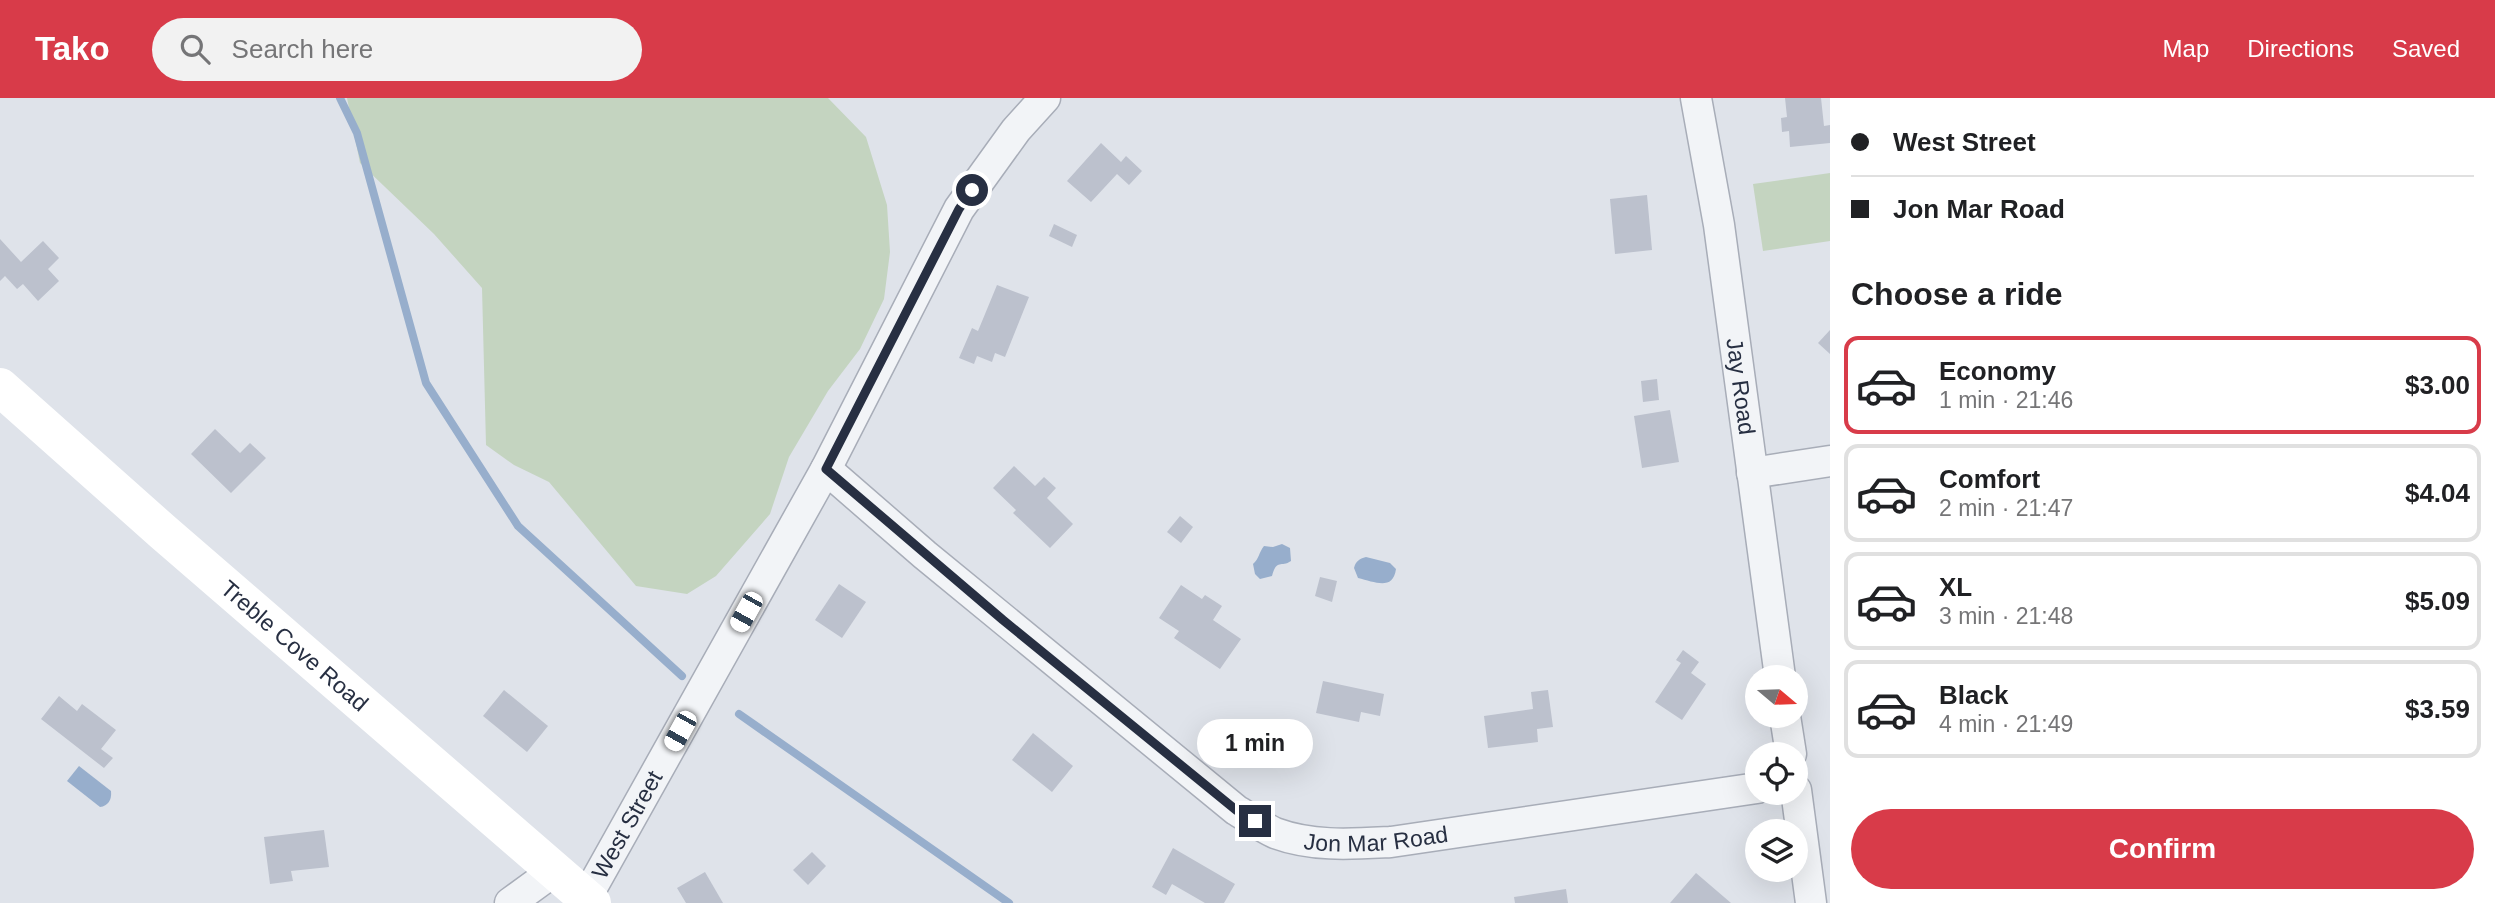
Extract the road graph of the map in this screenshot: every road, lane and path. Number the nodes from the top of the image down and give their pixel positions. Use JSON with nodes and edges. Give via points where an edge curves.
{"nodes":[{"id":1,"x":1045,"y":98,"type":"edge"},
{"id":2,"x":1696,"y":98,"type":"edge"},
{"id":3,"x":0,"y":387,"type":"edge"},
{"id":4,"x":1830,"y":461,"type":"edge"},
{"id":5,"x":826,"y":469,"type":"junction"},
{"id":6,"x":1752,"y":473,"type":"junction"},
{"id":7,"x":1778,"y":665,"type":"edge"},
{"id":8,"x":1745,"y":790,"type":"edge"},
{"id":9,"x":1798,"y":805,"type":"edge"},
{"id":10,"x":554,"y":871,"type":"junction"},
{"id":11,"x":589,"y":900,"type":"edge"},
{"id":12,"x":510,"y":903,"type":"edge"},
{"id":13,"x":1811,"y":903,"type":"edge"}],
"edges":[{"from":1,"to":5,"type":"street","name":"West Street","via":[[959,209]]},
{"from":2,"to":6,"type":"street","name":"Jay Road","via":[[1719,225]]},
{"from":3,"to":10,"type":"street","name":"Treble Cove Road"},
{"from":4,"to":6,"type":"street"},
{"from":5,"to":8,"type":"street","name":"Jon Mar Road","via":[[1236,810],[1273,832],[1334,844],[1391,842]]},
{"from":5,"to":11,"type":"street","name":"West Street"},
{"from":6,"to":7,"type":"street","name":"Jay Road"},
{"from":9,"to":13,"type":"street"},
{"from":10,"to":11,"type":"street","name":"Treble Cove Road"},
{"from":10,"to":12,"type":"street"}]}
